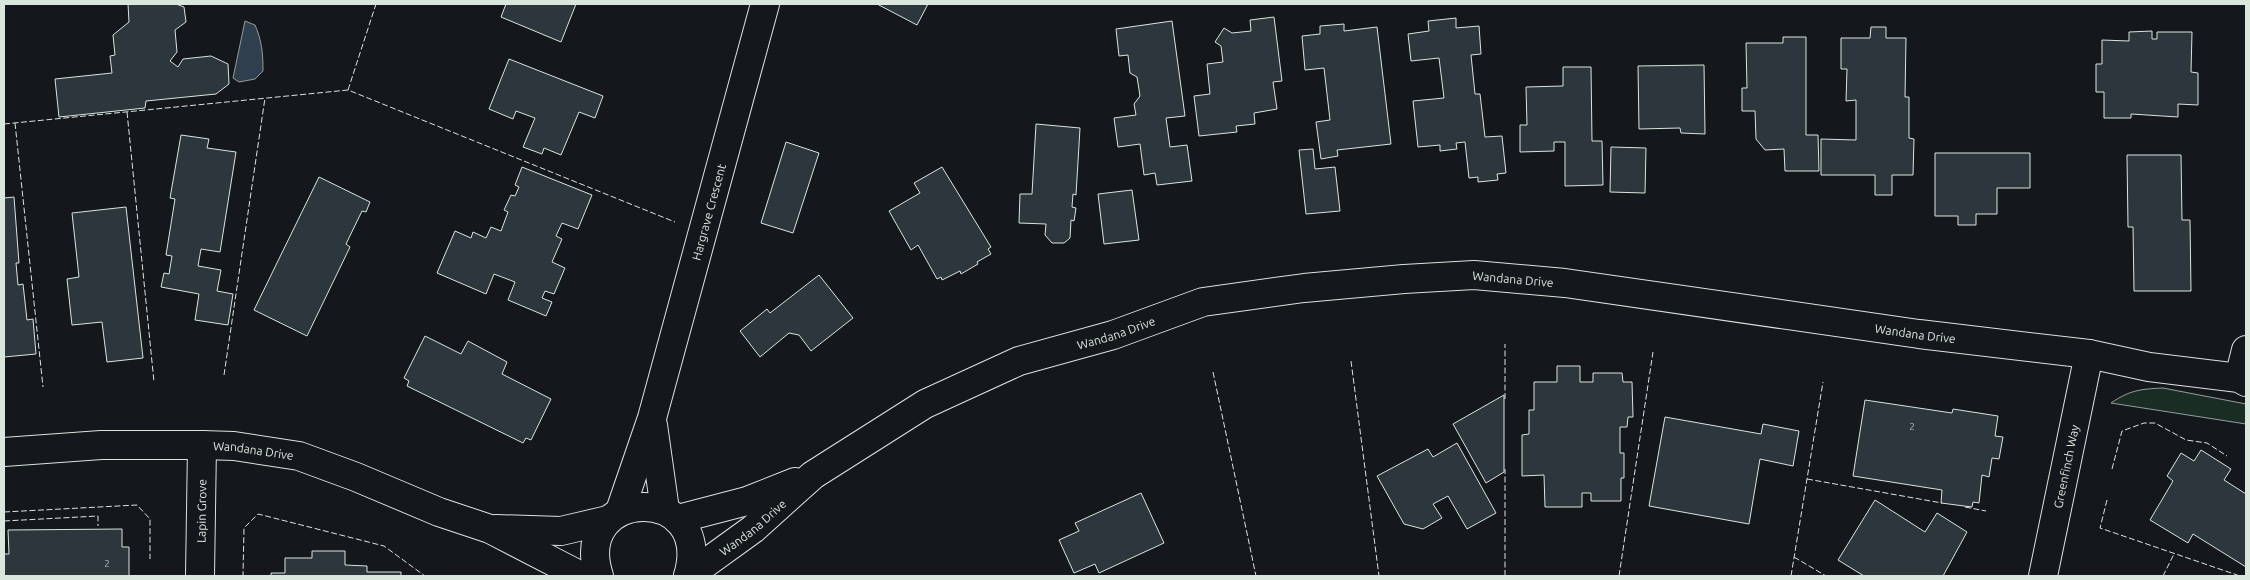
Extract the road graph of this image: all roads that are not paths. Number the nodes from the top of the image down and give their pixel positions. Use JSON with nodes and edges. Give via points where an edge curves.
{"nodes":[{"id":1,"x":765,"y":4,"type":"edge"},
{"id":2,"x":2246,"y":350,"type":"edge"},
{"id":3,"x":2089,"y":354,"type":"junction"},
{"id":4,"x":2243,"y":380,"type":"edge"},
{"id":5,"x":652,"y":418,"type":"junction"},
{"id":6,"x":202,"y":444,"type":"junction"},
{"id":7,"x":4,"y":452,"type":"edge"},
{"id":8,"x":813,"y":475,"type":"junction"},
{"id":9,"x":671,"y":515,"type":"junction"},
{"id":10,"x":614,"y":516,"type":"junction"},
{"id":11,"x":490,"y":529,"type":"junction"},
{"id":12,"x":200,"y":576,"type":"edge"},
{"id":13,"x":581,"y":576,"type":"edge"},
{"id":14,"x":599,"y":576,"type":"edge"},
{"id":15,"x":688,"y":576,"type":"edge"},
{"id":16,"x":2043,"y":576,"type":"edge"}],
"edges":[{"from":1,"to":5,"type":"street","name":"Hargrave Crescent"},
{"from":2,"to":4,"type":"street"},
{"from":3,"to":4,"type":"street","name":"Wandana Drive","via":[[2149,367]]},
{"from":3,"to":8,"type":"street","name":"Wandana Drive","via":[[1919,334],[1565,283],[1474,275],[1404,279],[1203,302],[1113,335],[1019,360],[925,404]]},
{"from":3,"to":16,"type":"street","name":"Greenfinch Way"},
{"from":5,"to":9,"type":"street","name":"Hargrave Crescent"},
{"from":5,"to":10,"type":"street","name":"Hargrave Crescent"},
{"from":6,"to":7,"type":"street","name":"Wandana Drive","via":[[102,444]]},
{"from":6,"to":11,"type":"street","name":"Wandana Drive","via":[[299,456]]},
{"from":6,"to":12,"type":"street","name":"Lapin Grove"},
{"from":8,"to":9,"type":"street","name":"Wandana Drive","via":[[747,501]]},
{"from":8,"to":15,"type":"street","name":"Wandana Drive","via":[[753,529]]},
{"from":9,"to":10,"type":"street","name":"Wandana Drive","via":[[650,506],[635,506]]},
{"from":9,"to":15,"type":"street","via":[[687,532],[692,546]]},
{"from":10,"to":11,"type":"street","name":"Wandana Drive","via":[[561,531]]},
{"from":10,"to":14,"type":"street","name":"Hargrave Crescent","via":[[599,534],[594,548]]},
{"from":11,"to":13,"type":"street","name":"Wandana Drive"}]}
